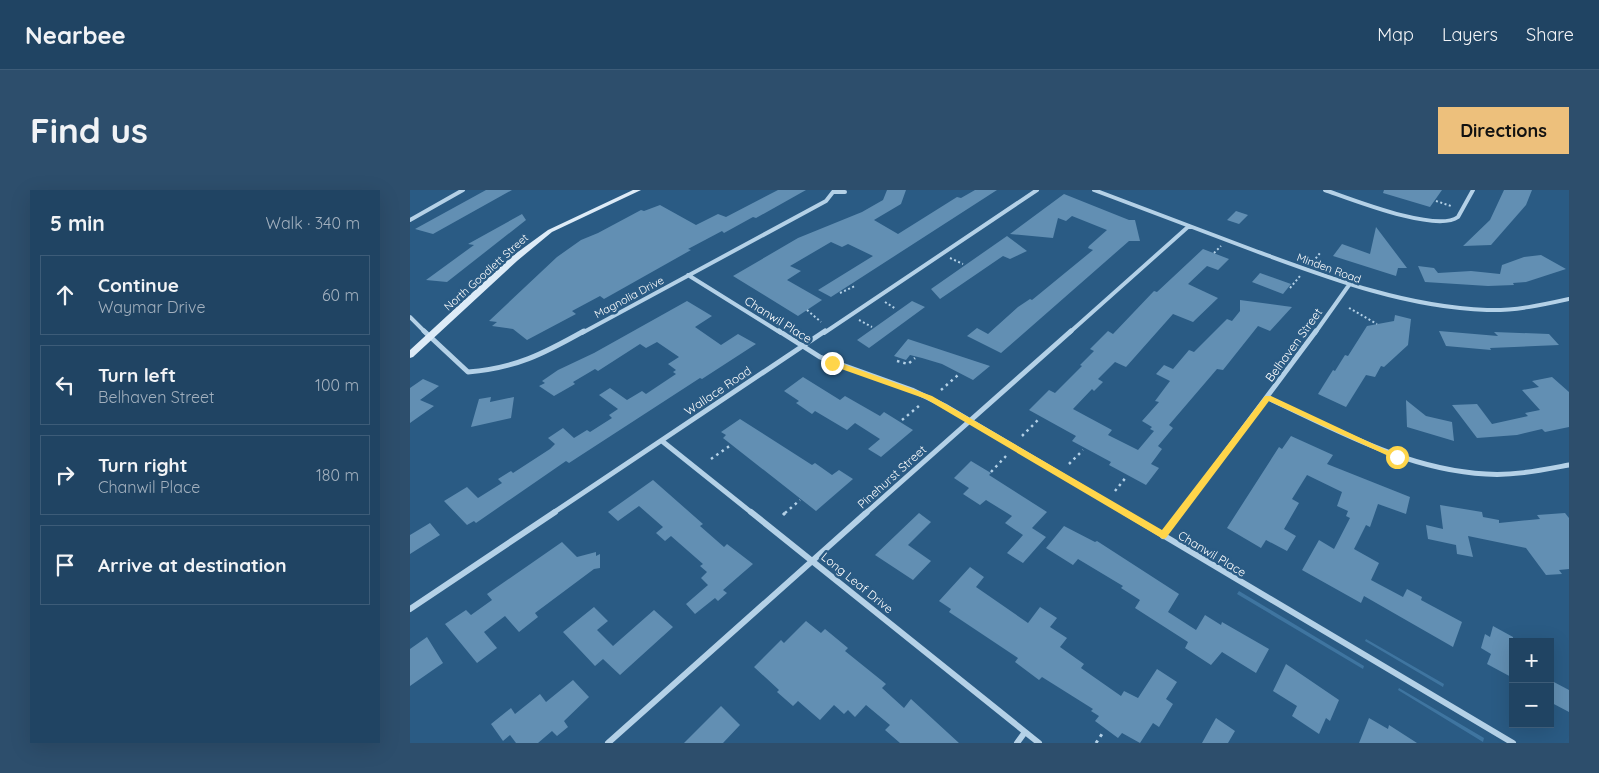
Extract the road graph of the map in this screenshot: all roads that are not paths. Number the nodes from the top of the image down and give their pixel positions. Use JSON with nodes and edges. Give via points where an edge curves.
{"nodes":[{"id":1,"x":463,"y":190,"type":"edge"},
{"id":2,"x":638,"y":190,"type":"edge"},
{"id":3,"x":1037,"y":190,"type":"edge"},
{"id":4,"x":1094,"y":190,"type":"edge"},
{"id":5,"x":1325,"y":190,"type":"edge"},
{"id":6,"x":1473,"y":190,"type":"edge"},
{"id":7,"x":832,"y":191,"type":"edge"},
{"id":8,"x":845,"y":192,"type":"dead end"},
{"id":9,"x":410,"y":220,"type":"edge"},
{"id":10,"x":1189,"y":226,"type":"junction"},
{"id":11,"x":688,"y":275,"type":"junction"},
{"id":12,"x":1349,"y":285,"type":"junction"},
{"id":13,"x":1569,"y":299,"type":"edge"},
{"id":14,"x":410,"y":316,"type":"edge"},
{"id":15,"x":431,"y":338,"type":"junction"},
{"id":16,"x":802,"y":346,"type":"junction"},
{"id":17,"x":410,"y":355,"type":"edge"},
{"id":18,"x":1268,"y":398,"type":"junction"},
{"id":19,"x":970,"y":421,"type":"junction"},
{"id":20,"x":662,"y":441,"type":"junction"},
{"id":21,"x":1569,"y":465,"type":"edge"},
{"id":22,"x":1163,"y":536,"type":"junction"},
{"id":23,"x":812,"y":562,"type":"junction"},
{"id":24,"x":410,"y":609,"type":"edge"},
{"id":25,"x":1025,"y":732,"type":"junction"},
{"id":26,"x":608,"y":743,"type":"edge"},
{"id":27,"x":1017,"y":743,"type":"edge"},
{"id":28,"x":1039,"y":743,"type":"edge"},
{"id":29,"x":1513,"y":743,"type":"edge"}],
"edges":[{"from":1,"to":9,"type":"street"},
{"from":2,"to":15,"type":"main road","name":"North Goodlett Street","via":[[550,231],[507,266]]},
{"from":3,"to":16,"type":"street","name":"Wallace Road"},
{"from":4,"to":10,"type":"street","name":"Minden Road"},
{"from":5,"to":6,"type":"street","via":[[1411,217],[1445,222],[1458,216]]},
{"from":7,"to":8,"type":"street"},
{"from":7,"to":11,"type":"street","name":"Magnolia Drive","via":[[826,200]]},
{"from":10,"to":12,"type":"street","name":"Minden Road"},
{"from":10,"to":19,"type":"street","name":"Pinehurst Street"},
{"from":11,"to":15,"type":"street","name":"Magnolia Drive","via":[[537,357],[516,365],[468,372]]},
{"from":11,"to":16,"type":"street","name":"Chanwil Place"},
{"from":12,"to":13,"type":"street","name":"Minden Road","via":[[1405,300],[1460,308],[1516,308]]},
{"from":12,"to":18,"type":"street","name":"Belhaven Street"},
{"from":14,"to":15,"type":"street"},
{"from":15,"to":17,"type":"main road","name":"North Goodlett Street"},
{"from":16,"to":19,"type":"street","name":"Chanwil Place","via":[[832,363],[929,398]]},
{"from":16,"to":20,"type":"street","name":"Wallace Road"},
{"from":18,"to":21,"type":"street","via":[[1383,451],[1437,468],[1503,476]]},
{"from":18,"to":22,"type":"street","name":"Belhaven Street"},
{"from":19,"to":22,"type":"street","name":"Chanwil Place"},
{"from":19,"to":23,"type":"street","name":"Pinehurst Street"},
{"from":20,"to":23,"type":"street","name":"Long Leaf Drive"},
{"from":20,"to":24,"type":"street","name":"Wallace Road"},
{"from":22,"to":29,"type":"street","name":"Chanwil Place"},
{"from":23,"to":25,"type":"street","name":"Long Leaf Drive"},
{"from":23,"to":26,"type":"street","name":"Pinehurst Street"},
{"from":25,"to":27,"type":"street"},
{"from":25,"to":28,"type":"street","name":"Long Leaf Drive"}]}
